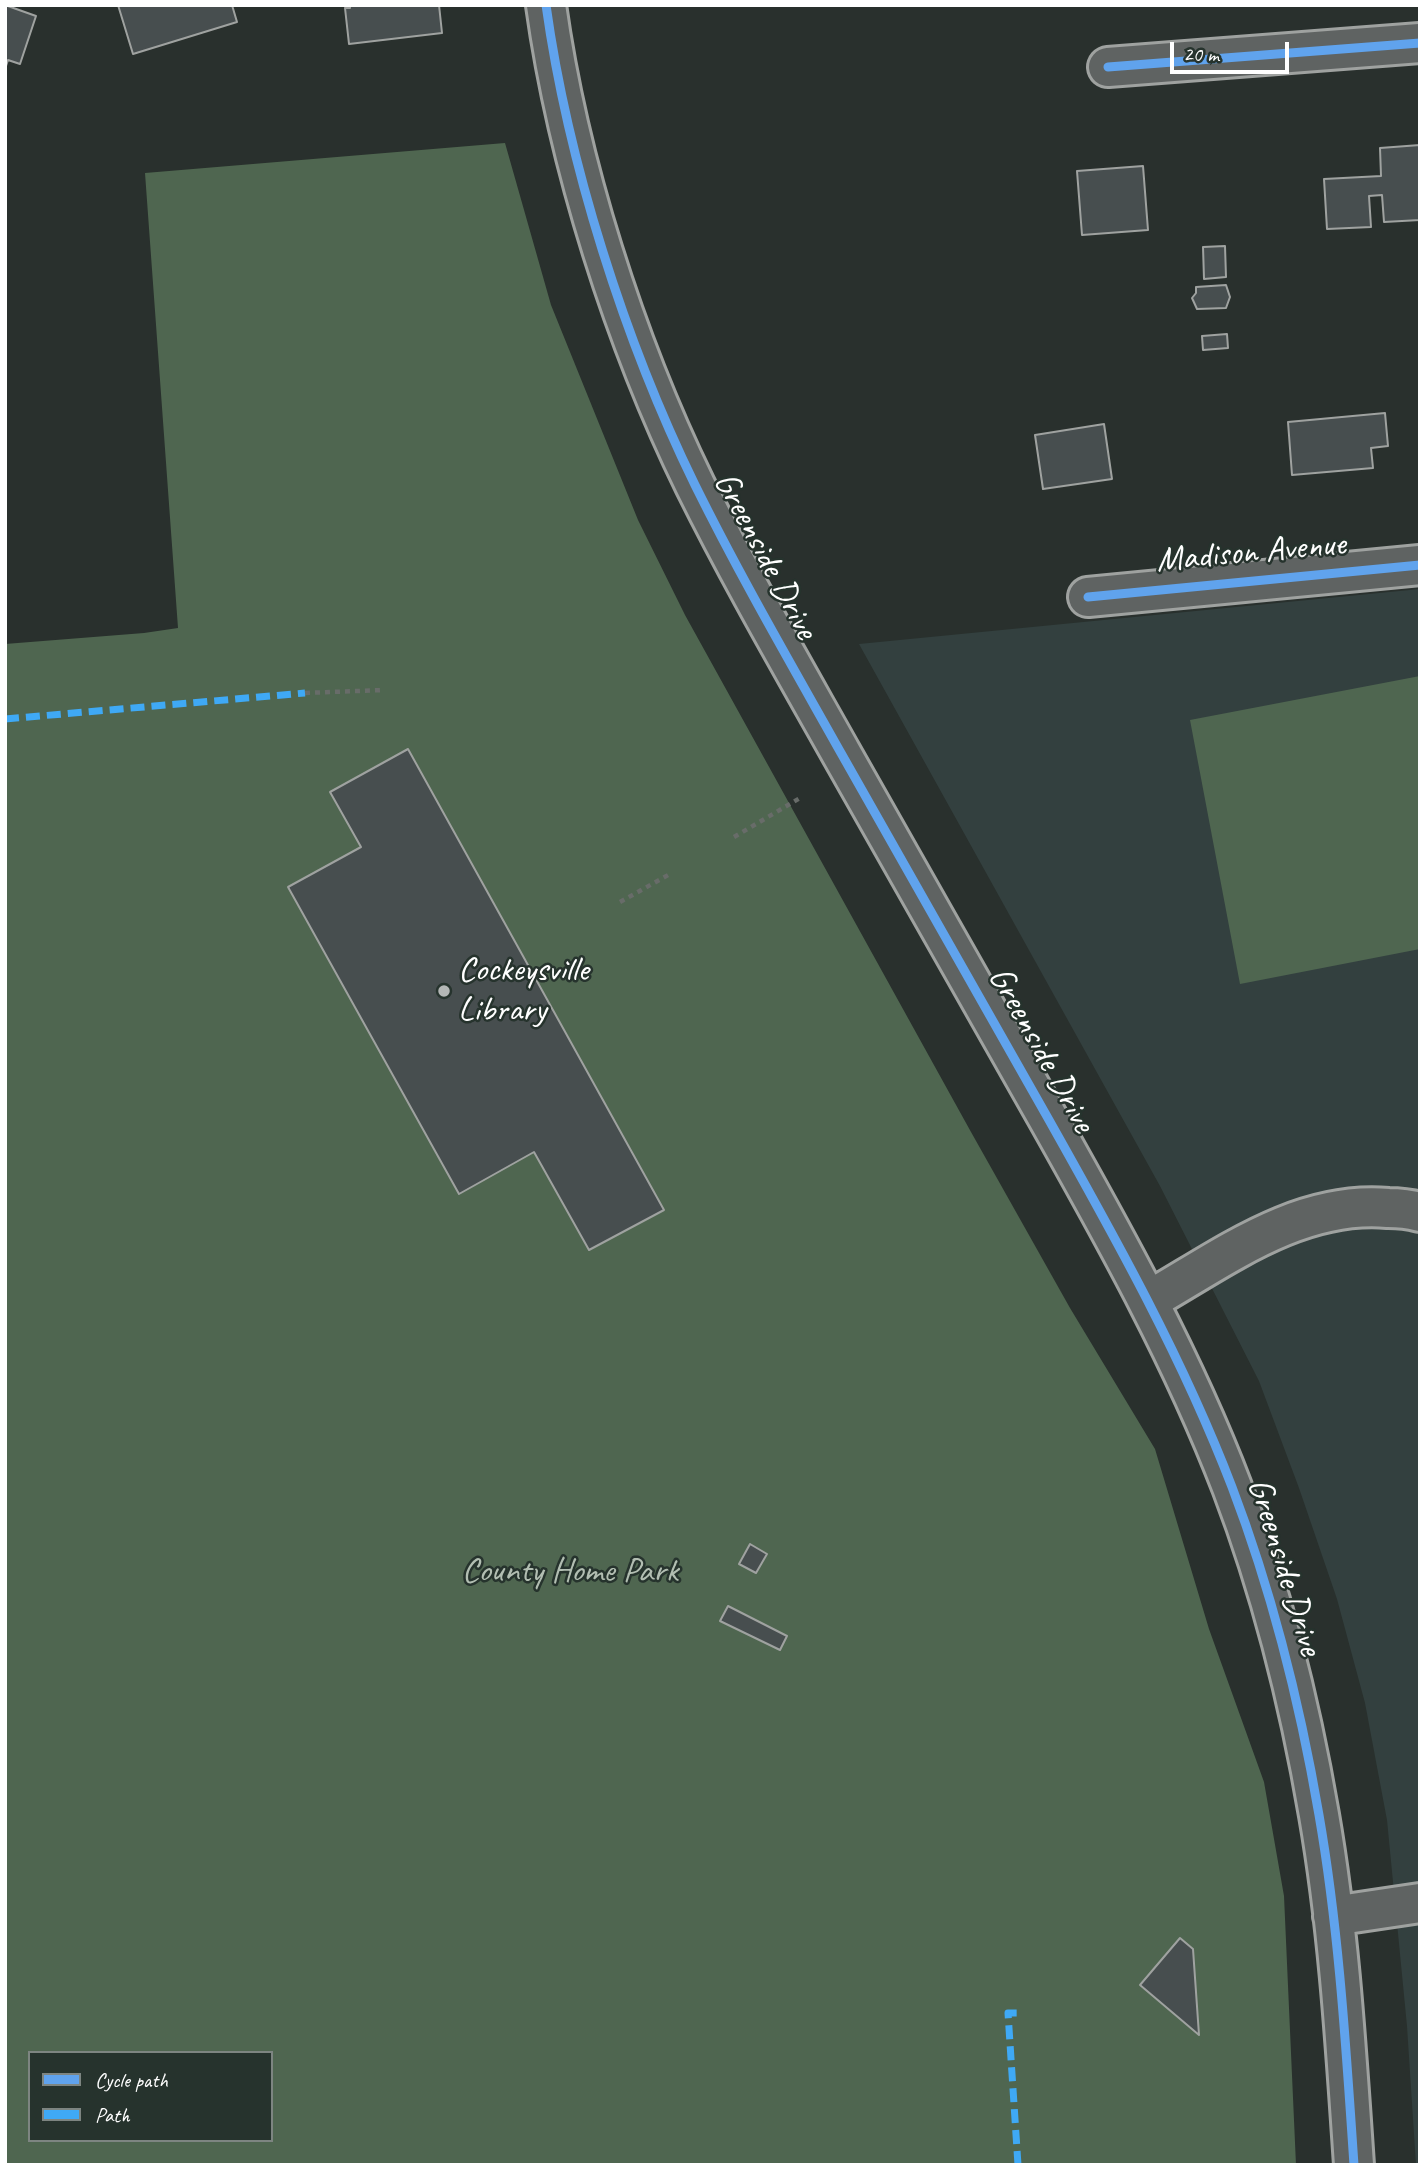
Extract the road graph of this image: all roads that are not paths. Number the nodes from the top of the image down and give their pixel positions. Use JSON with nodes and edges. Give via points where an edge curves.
{"nodes":[{"id":1,"x":546,"y":5,"type":"edge"},
{"id":2,"x":1420,"y":44,"type":"edge"},
{"id":3,"x":1108,"y":68,"type":"dead end"},
{"id":4,"x":1420,"y":565,"type":"edge"},
{"id":5,"x":1088,"y":597,"type":"dead end"},
{"id":6,"x":1420,"y":1212,"type":"edge"},
{"id":7,"x":1148,"y":1301,"type":"junction"},
{"id":8,"x":1420,"y":1903,"type":"edge"},
{"id":9,"x":1333,"y":1916,"type":"junction"},
{"id":10,"x":1354,"y":2165,"type":"edge"}],
"edges":[{"from":1,"to":7,"type":"street","name":"Greenside Drive","via":[[578,160],[613,281],[694,483]]},
{"from":2,"to":3,"type":"street"},
{"from":4,"to":5,"type":"street","name":"Madison Avenue"},
{"from":6,"to":7,"type":"street","via":[[1364,1205],[1317,1213],[1273,1230]]},
{"from":7,"to":9,"type":"street","name":"Greenside Drive","via":[[1231,1485],[1273,1611],[1320,1816]]},
{"from":8,"to":9,"type":"street"},
{"from":9,"to":10,"type":"street","name":"Greenside Drive"}]}
